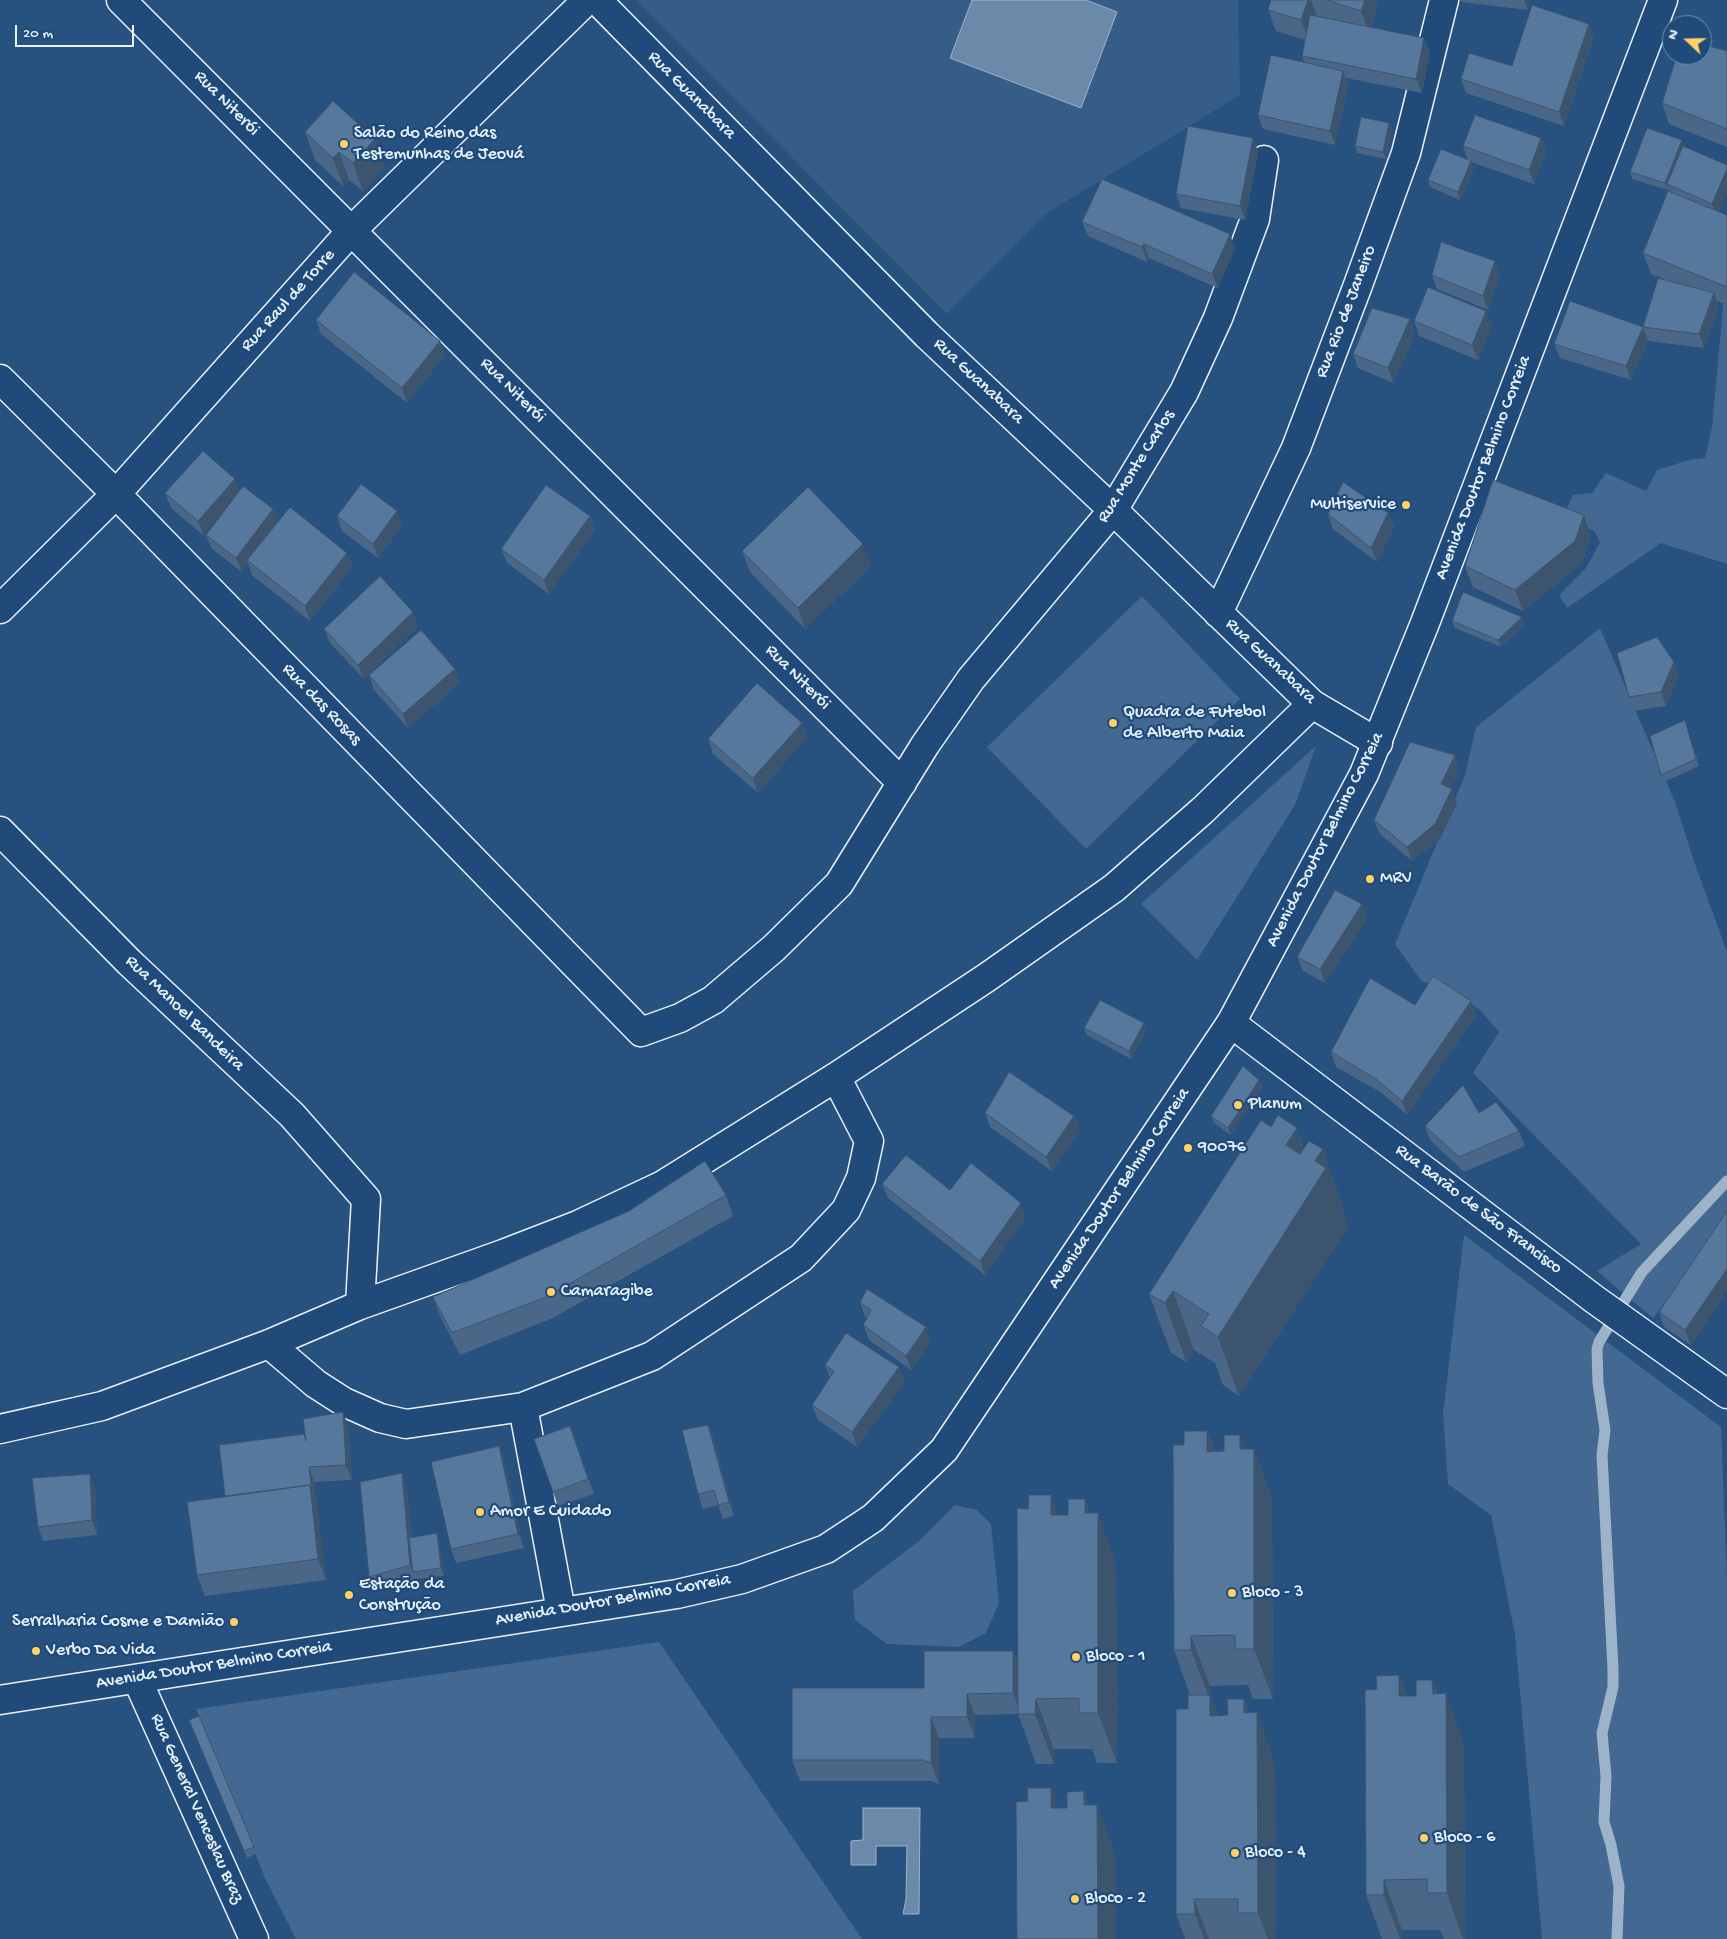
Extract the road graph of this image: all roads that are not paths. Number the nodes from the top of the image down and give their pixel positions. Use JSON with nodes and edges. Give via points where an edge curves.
{"nodes":[{"id":1,"x":121,"y":0,"type":"edge"},
{"id":2,"x":587,"y":0,"type":"edge"},
{"id":3,"x":596,"y":0,"type":"edge"},
{"id":4,"x":1444,"y":0,"type":"edge"},
{"id":5,"x":1663,"y":0,"type":"edge"},
{"id":6,"x":1264,"y":160,"type":"dead end"},
{"id":7,"x":352,"y":230,"type":"junction"},
{"id":8,"x":0,"y":379,"type":"edge"},
{"id":9,"x":116,"y":494,"type":"junction"},
{"id":10,"x":1113,"y":510,"type":"junction"},
{"id":11,"x":0,"y":609,"type":"edge"},
{"id":12,"x":1218,"y":613,"type":"junction"},
{"id":13,"x":1312,"y":704,"type":"junction"},
{"id":14,"x":1378,"y":742,"type":"junction"},
{"id":15,"x":902,"y":783,"type":"junction"},
{"id":16,"x":0,"y":831,"type":"edge"},
{"id":17,"x":1231,"y":1023,"type":"junction"},
{"id":18,"x":641,"y":1032,"type":"joint"},
{"id":19,"x":836,"y":1077,"type":"junction"},
{"id":20,"x":360,"y":1305,"type":"junction"},
{"id":21,"x":269,"y":1344,"type":"junction"},
{"id":22,"x":1727,"y":1394,"type":"edge"},
{"id":23,"x":523,"y":1407,"type":"junction"},
{"id":24,"x":4,"y":1424,"type":"edge"},
{"id":25,"x":561,"y":1610,"type":"junction"},
{"id":26,"x":137,"y":1678,"type":"junction"},
{"id":27,"x":0,"y":1700,"type":"edge"},
{"id":28,"x":254,"y":1939,"type":"edge"}],
"edges":[{"from":1,"to":7,"type":"street","name":"Rua Niterói"},
{"from":2,"to":7,"type":"street","name":"Rua Raul de Torre"},
{"from":3,"to":10,"type":"street","name":"Rua Guanabara","via":[[927,335]]},
{"from":4,"to":12,"type":"street","name":"Rua Rio de Janeiro","via":[[1406,153],[1368,259],[1296,448]]},
{"from":5,"to":14,"type":"street","name":"Avenida Doutor Belmino Correia"},
{"from":6,"to":10,"type":"street","name":"Rua Monte Carlos","via":[[1255,219],[1218,318],[1184,392]]},
{"from":7,"to":9,"type":"street","name":"Rua Raul de Torre"},
{"from":7,"to":15,"type":"street","name":"Rua Niterói"},
{"from":8,"to":9,"type":"street","name":"Rua das Rosas"},
{"from":9,"to":11,"type":"street","name":"Rua Raul de Torre"},
{"from":9,"to":18,"type":"street","name":"Rua das Rosas"},
{"from":10,"to":12,"type":"street","name":"Rua Guanabara"},
{"from":10,"to":15,"type":"street","name":"Rua Monte Carlos","via":[[971,679]]},
{"from":12,"to":13,"type":"street","name":"Rua Guanabara"},
{"from":13,"to":14,"type":"street","name":"Rua Guanabara"},
{"from":13,"to":19,"type":"street","via":[[1203,810],[1114,888]]},
{"from":14,"to":17,"type":"street","name":"Avenida Doutor Belmino Correia"},
{"from":15,"to":18,"type":"street","name":"Rua Monte Carlos","via":[[839,884],[774,948],[713,1000],[680,1018]]},
{"from":16,"to":20,"type":"street","name":"Rua Manoel Bandeira","via":[[129,962],[292,1116],[366,1199]]},
{"from":17,"to":22,"type":"street","name":"Rua Barão de São Francisco","via":[[1594,1299]]},
{"from":17,"to":25,"type":"street","name":"Avenida Doutor Belmino Correia","via":[[944,1450],[873,1518],[826,1549],[742,1579],[677,1594]]},
{"from":19,"to":20,"type":"street","via":[[663,1185],[578,1225]]},
{"from":19,"to":23,"type":"street","via":[[869,1141],[861,1178],[846,1210],[801,1258],[652,1356]]},
{"from":20,"to":21,"type":"street"},
{"from":21,"to":23,"type":"street","via":[[316,1384],[344,1402],[380,1418],[406,1424]]},
{"from":21,"to":24,"type":"street","via":[[102,1406]]},
{"from":23,"to":25,"type":"street"},
{"from":25,"to":26,"type":"street","name":"Avenida Doutor Belmino Correia"},
{"from":26,"to":27,"type":"street","name":"Avenida Doutor Belmino Correia"},
{"from":26,"to":28,"type":"street","name":"Rua General Venceslau Braz"}]}
